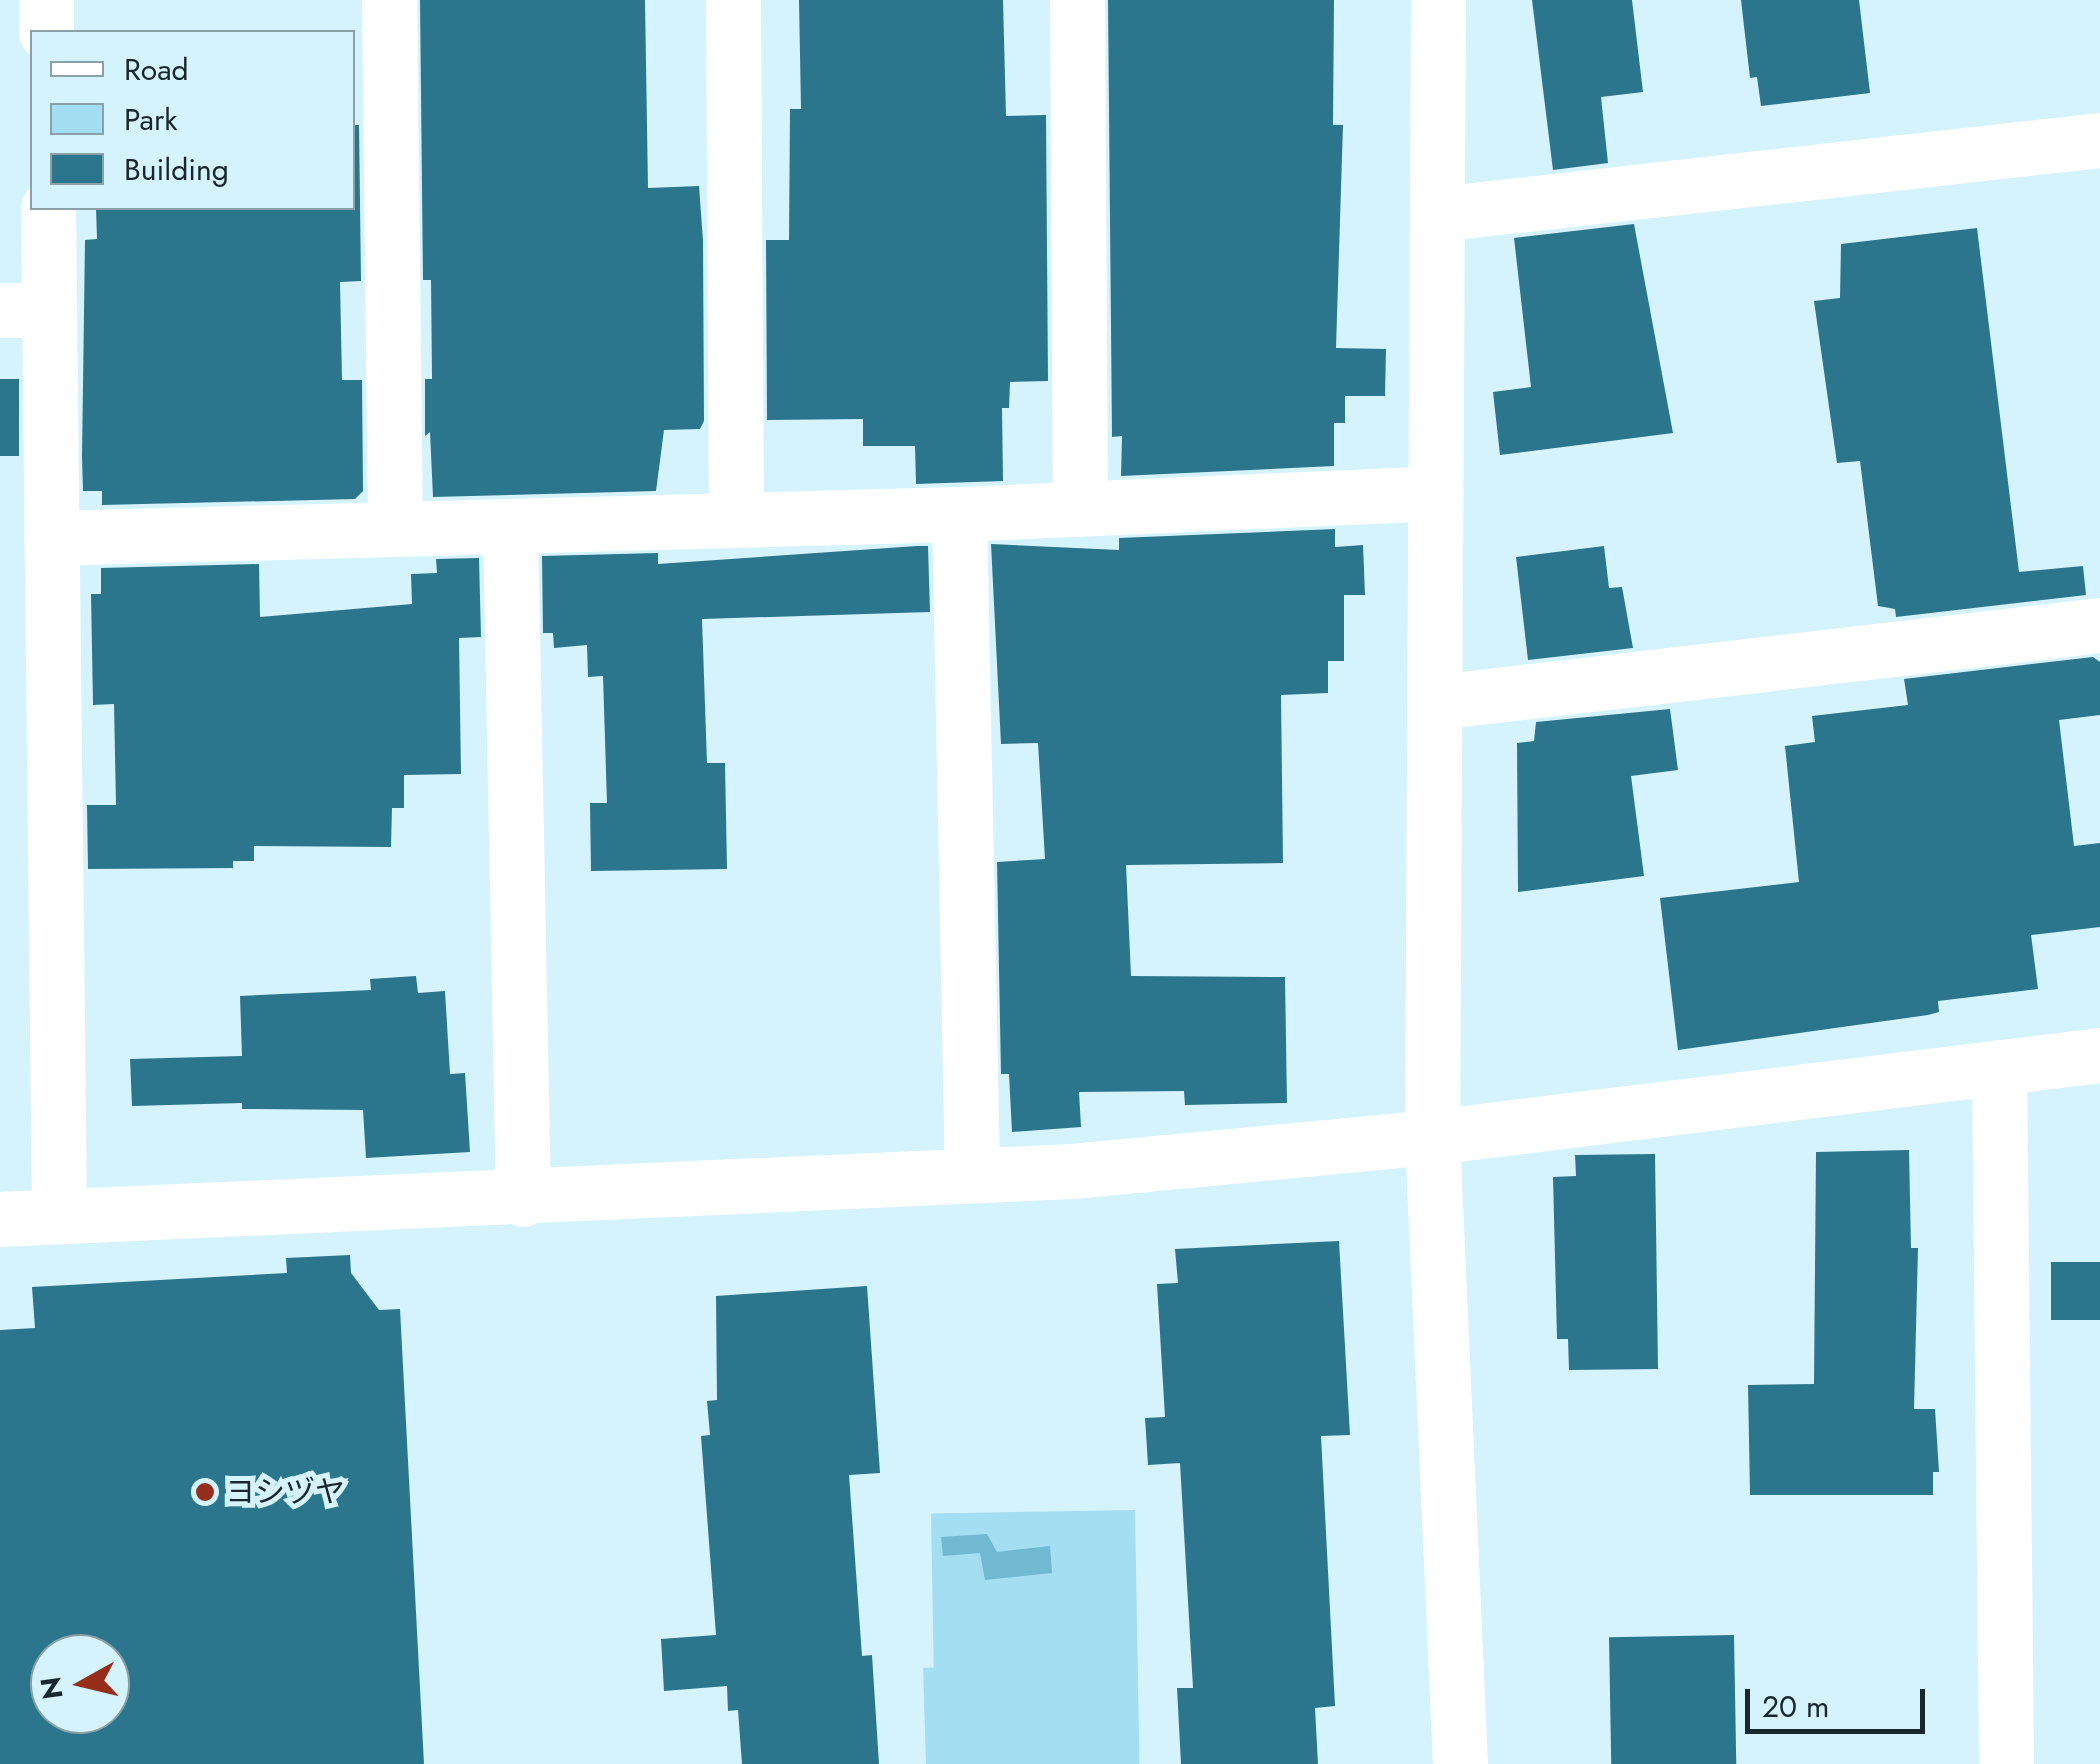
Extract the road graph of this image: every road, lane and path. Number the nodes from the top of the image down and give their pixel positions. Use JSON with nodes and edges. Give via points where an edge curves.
{"nodes":[{"id":1,"x":46,"y":0,"type":"edge"},
{"id":2,"x":389,"y":0,"type":"edge"},
{"id":3,"x":732,"y":0,"type":"edge"},
{"id":4,"x":1076,"y":0,"type":"edge"},
{"id":5,"x":1438,"y":0,"type":"edge"},
{"id":6,"x":46,"y":30,"type":"edge"},
{"id":7,"x":2100,"y":140,"type":"edge"},
{"id":8,"x":48,"y":210,"type":"edge"},
{"id":9,"x":1436,"y":214,"type":"junction"},
{"id":10,"x":25,"y":310,"type":"edge"},
{"id":11,"x":1436,"y":493,"type":"junction"},
{"id":12,"x":1080,"y":508,"type":"junction"},
{"id":13,"x":960,"y":514,"type":"junction"},
{"id":14,"x":736,"y":518,"type":"junction"},
{"id":15,"x":510,"y":526,"type":"junction"},
{"id":16,"x":395,"y":528,"type":"junction"},
{"id":17,"x":51,"y":538,"type":"junction"},
{"id":18,"x":2100,"y":625,"type":"edge"},
{"id":19,"x":1436,"y":702,"type":"junction"},
{"id":20,"x":2100,"y":1055,"type":"edge"},
{"id":21,"x":1999,"y":1067,"type":"junction"},
{"id":22,"x":1432,"y":1137,"type":"junction"},
{"id":23,"x":972,"y":1175,"type":"junction"},
{"id":24,"x":523,"y":1198,"type":"junction"},
{"id":25,"x":59,"y":1216,"type":"junction"},
{"id":26,"x":0,"y":1218,"type":"edge"},
{"id":27,"x":1460,"y":1764,"type":"edge"},
{"id":28,"x":2006,"y":1764,"type":"edge"}],
"edges":[{"from":1,"to":6,"type":"street"},
{"from":2,"to":16,"type":"street"},
{"from":3,"to":14,"type":"street"},
{"from":4,"to":12,"type":"street"},
{"from":5,"to":9,"type":"street"},
{"from":7,"to":9,"type":"street"},
{"from":8,"to":10,"type":"street"},
{"from":9,"to":11,"type":"street"},
{"from":10,"to":17,"type":"street"},
{"from":11,"to":12,"type":"street"},
{"from":11,"to":19,"type":"street"},
{"from":12,"to":13,"type":"street"},
{"from":13,"to":14,"type":"street"},
{"from":13,"to":23,"type":"street"},
{"from":14,"to":15,"type":"street"},
{"from":15,"to":16,"type":"street"},
{"from":15,"to":24,"type":"street"},
{"from":16,"to":17,"type":"street"},
{"from":17,"to":25,"type":"street"},
{"from":18,"to":19,"type":"street"},
{"from":19,"to":22,"type":"street"},
{"from":20,"to":21,"type":"street"},
{"from":21,"to":22,"type":"street"},
{"from":21,"to":28,"type":"street"},
{"from":22,"to":23,"type":"street"},
{"from":22,"to":27,"type":"street"},
{"from":23,"to":24,"type":"street"},
{"from":24,"to":25,"type":"street"},
{"from":25,"to":26,"type":"street"}]}
